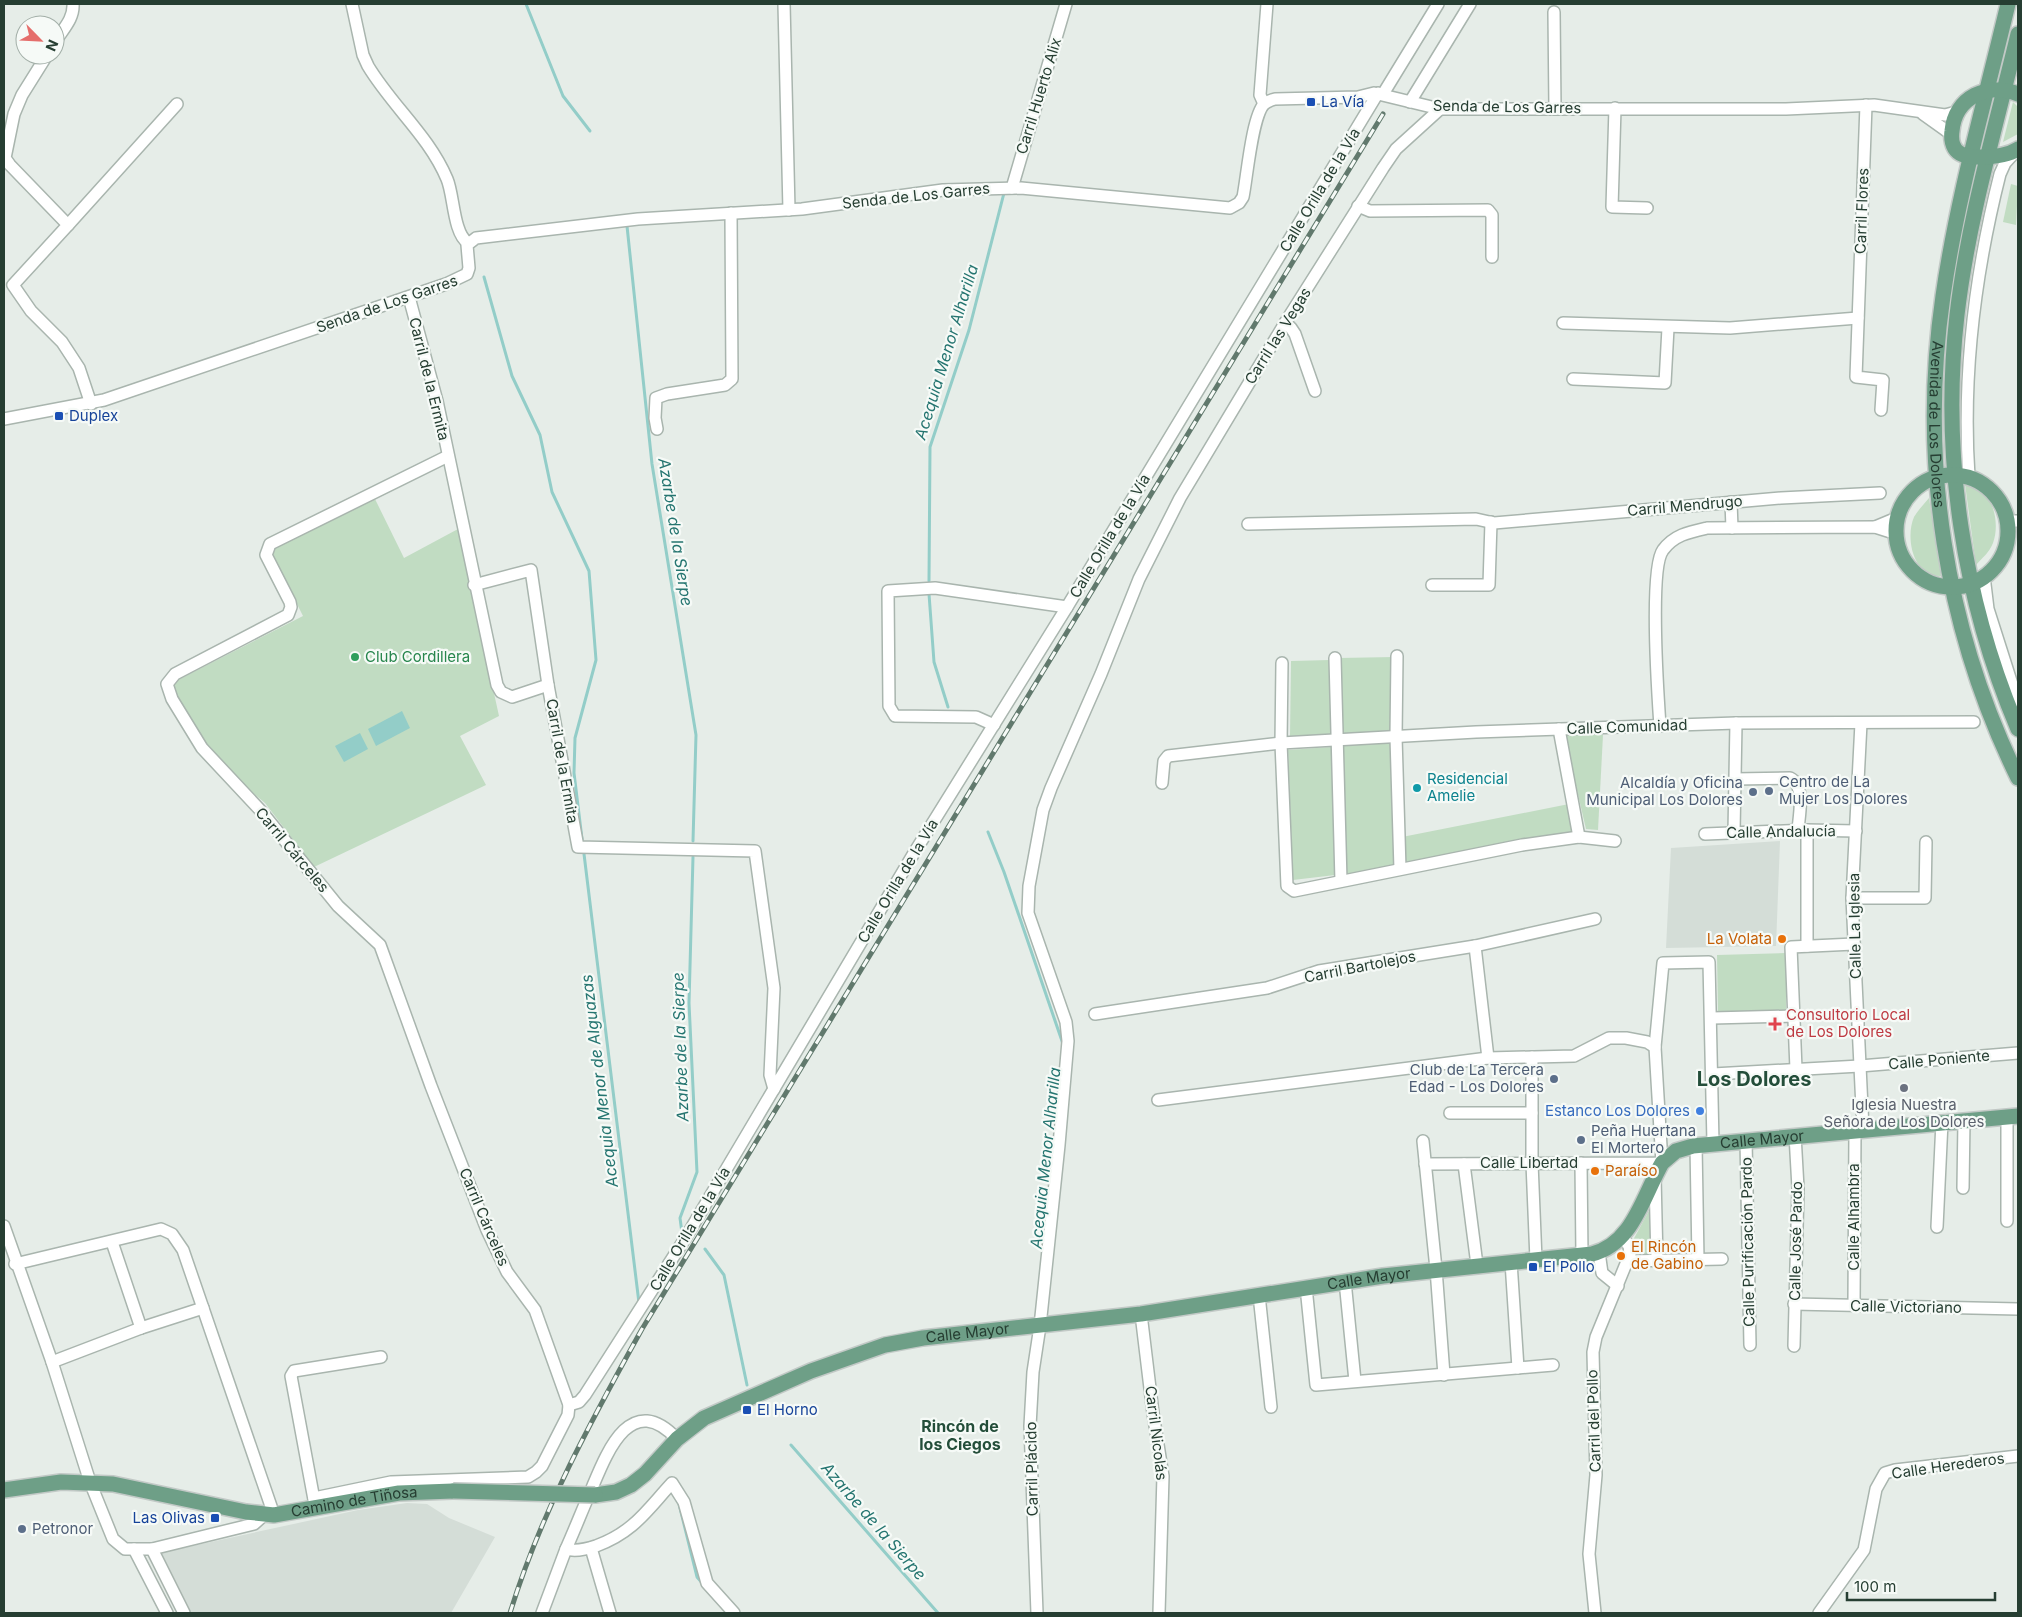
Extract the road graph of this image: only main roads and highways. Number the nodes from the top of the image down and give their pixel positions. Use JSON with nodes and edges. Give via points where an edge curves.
{"nodes":[{"id":1,"x":2008,"y":4,"type":"edge"},
{"id":2,"x":2018,"y":34,"type":"edge"},
{"id":3,"x":1988,"y":91,"type":"junction"},
{"id":4,"x":2011,"y":93,"type":"edge"},
{"id":5,"x":2018,"y":150,"type":"edge"},
{"id":6,"x":1972,"y":157,"type":"junction"},
{"id":7,"x":1989,"y":157,"type":"junction"},
{"id":8,"x":1962,"y":476,"type":"junction"},
{"id":9,"x":1936,"y":477,"type":"junction"},
{"id":10,"x":2013,"y":521,"type":"edge"},
{"id":11,"x":1978,"y":580,"type":"junction"},
{"id":12,"x":1951,"y":586,"type":"junction"},
{"id":13,"x":2018,"y":729,"type":"edge"},
{"id":14,"x":2018,"y":778,"type":"edge"},
{"id":15,"x":2012,"y":1116,"type":"edge"},
{"id":16,"x":681,"y":1435,"type":"joint"},
{"id":17,"x":4,"y":1490,"type":"edge"}],
"edges":[{"from":1,"to":3,"type":"main road","name":"Avenida de Los Dolores"},
{"from":2,"to":4,"type":"main road","name":"Avenida de Los Dolores"},
{"from":3,"to":4,"type":"main road"},
{"from":3,"to":6,"type":"main road","name":"Avenida de Los Dolores"},
{"from":3,"to":6,"type":"main road","via":[[1971,97],[1956,112],[1951,134],[1953,144],[1959,153]]},
{"from":4,"to":7,"type":"main road","name":"Avenida de Los Dolores"},
{"from":5,"to":7,"type":"main road"},
{"from":6,"to":7,"type":"main road"},
{"from":6,"to":9,"type":"main road","name":"Avenida de Los Dolores","via":[[1948,264],[1938,332],[1933,434]]},
{"from":7,"to":8,"type":"main road","name":"Avenida de Los Dolores","via":[[1958,313],[1951,406]]},
{"from":8,"to":9,"type":"main road"},
{"from":8,"to":10,"type":"main road","via":[[1990,489]]},
{"from":8,"to":11,"type":"main road","name":"Avenida de Los Dolores"},
{"from":9,"to":12,"type":"main road","name":"Avenida de Los Dolores"},
{"from":9,"to":12,"type":"main road","via":[[1916,489],[1905,501],[1898,517],[1897,534],[1907,563],[1918,574],[1931,582]]},
{"from":10,"to":11,"type":"main road","via":[[2004,552],[1996,566]]},
{"from":11,"to":12,"type":"main road"},
{"from":11,"to":13,"type":"main road","name":"Avenida de Los Dolores","via":[[1993,664]]},
{"from":12,"to":14,"type":"main road","name":"Avenida de Los Dolores","via":[[1970,662],[1992,722]]},
{"from":15,"to":16,"type":"main road","name":"Calle Mayor","via":[[1696,1145],[1676,1151],[1659,1169],[1622,1236],[1610,1248],[1599,1252],[1436,1269],[1141,1314],[923,1338],[867,1350],[732,1404],[704,1418]]},
{"from":16,"to":17,"type":"main road","name":"Camino de Tiñosa","bridge":true,"via":[[631,1485],[616,1492],[596,1495],[454,1491],[398,1493],[315,1503],[269,1515],[90,1482],[47,1483]]}]}
